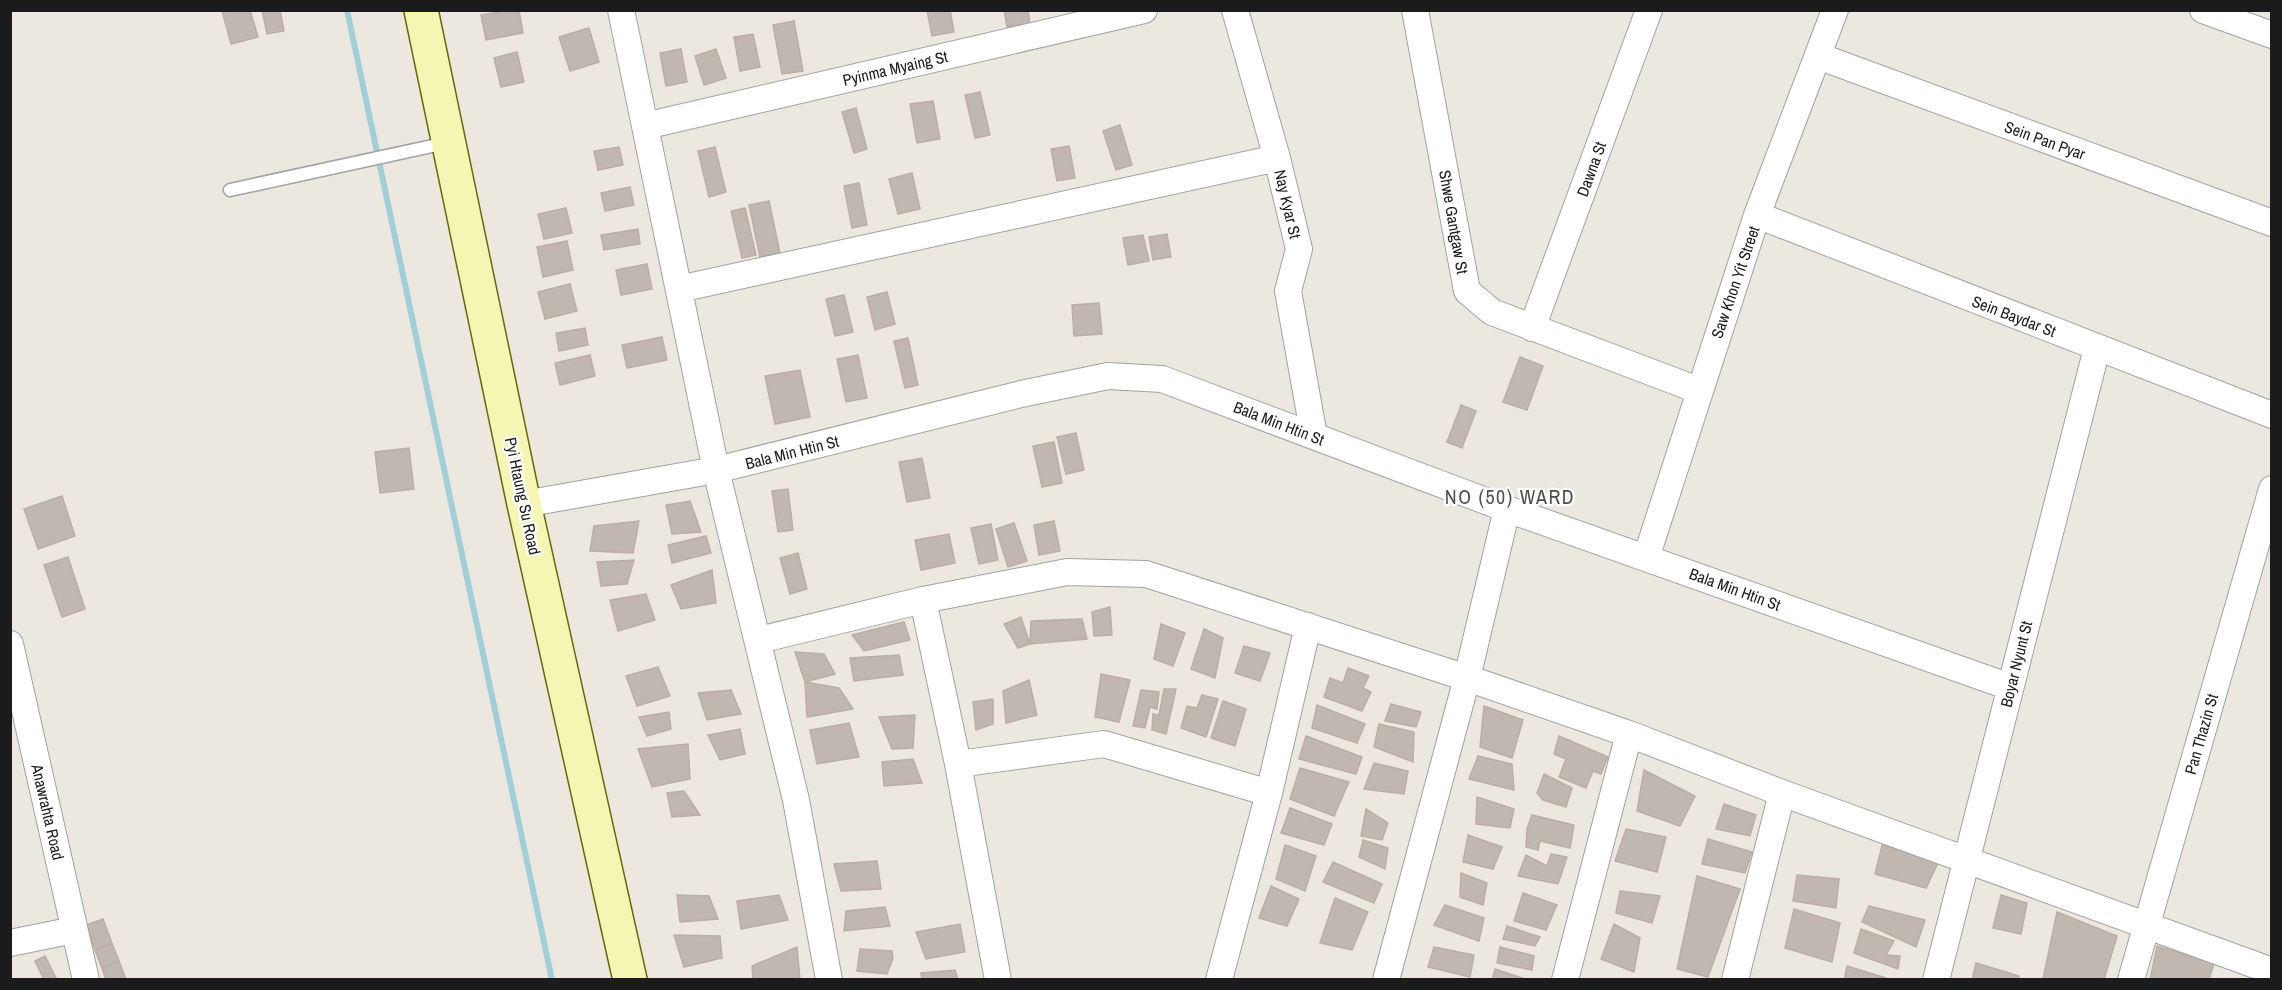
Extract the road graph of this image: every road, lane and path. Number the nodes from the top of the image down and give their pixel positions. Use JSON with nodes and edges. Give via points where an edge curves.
{"nodes":[{"id":1,"x":421,"y":10,"type":"edge"},
{"id":2,"x":621,"y":10,"type":"edge"},
{"id":3,"x":1144,"y":10,"type":"edge"},
{"id":4,"x":1235,"y":10,"type":"edge"},
{"id":5,"x":1415,"y":10,"type":"edge"},
{"id":6,"x":1649,"y":10,"type":"edge"},
{"id":7,"x":1835,"y":10,"type":"edge"},
{"id":8,"x":2203,"y":10,"type":"edge"},
{"id":9,"x":2271,"y":35,"type":"edge"},
{"id":10,"x":1818,"y":57,"type":"junction"},
{"id":11,"x":645,"y":126,"type":"junction"},
{"id":12,"x":448,"y":143,"type":"junction"},
{"id":13,"x":1277,"y":158,"type":"junction"},
{"id":14,"x":230,"y":190,"type":"dead end"},
{"id":15,"x":1757,"y":215,"type":"junction"},
{"id":16,"x":2271,"y":223,"type":"edge"},
{"id":17,"x":679,"y":289,"type":"junction"},
{"id":18,"x":1532,"y":328,"type":"junction"},
{"id":19,"x":2097,"y":348,"type":"junction"},
{"id":20,"x":1698,"y":390,"type":"junction"},
{"id":21,"x":2271,"y":415,"type":"edge"},
{"id":22,"x":1314,"y":436,"type":"junction"},
{"id":23,"x":716,"y":470,"type":"junction"},
{"id":24,"x":2271,"y":489,"type":"edge"},
{"id":25,"x":524,"y":504,"type":"junction"},
{"id":26,"x":1507,"y":509,"type":"junction"},
{"id":27,"x":1646,"y":558,"type":"junction"},
{"id":28,"x":923,"y":600,"type":"junction"},
{"id":29,"x":1308,"y":626,"type":"junction"},
{"id":30,"x":759,"y":640,"type":"junction"},
{"id":31,"x":10,"y":644,"type":"edge"},
{"id":32,"x":1467,"y":678,"type":"junction"},
{"id":33,"x":2010,"y":687,"type":"junction"},
{"id":34,"x":1629,"y":734,"type":"junction"},
{"id":35,"x":958,"y":764,"type":"junction"},
{"id":36,"x":1269,"y":793,"type":"junction"},
{"id":37,"x":1782,"y":793,"type":"junction"},
{"id":38,"x":1968,"y":859,"type":"junction"},
{"id":39,"x":2146,"y":927,"type":"junction"},
{"id":40,"x":74,"y":930,"type":"junction"},
{"id":41,"x":10,"y":943,"type":"edge"},
{"id":42,"x":2271,"y":971,"type":"edge"},
{"id":43,"x":86,"y":980,"type":"edge"},
{"id":44,"x":630,"y":980,"type":"edge"},
{"id":45,"x":830,"y":980,"type":"edge"},
{"id":46,"x":998,"y":980,"type":"edge"},
{"id":47,"x":1219,"y":980,"type":"edge"},
{"id":48,"x":1386,"y":980,"type":"edge"},
{"id":49,"x":1565,"y":980,"type":"edge"},
{"id":50,"x":1735,"y":980,"type":"edge"},
{"id":51,"x":1936,"y":980,"type":"edge"},
{"id":52,"x":2131,"y":980,"type":"edge"}],
"edges":[{"from":1,"to":12,"type":"main road","name":"Pyi Htaung Su Road"},
{"from":2,"to":11,"type":"street"},
{"from":3,"to":11,"type":"street","name":"Pyinma Myaing St"},
{"from":4,"to":13,"type":"street","name":"Nay Kyar St"},
{"from":5,"to":18,"type":"street","name":"Shwe Gantgaw St","via":[[1467,291],[1492,312]]},
{"from":6,"to":18,"type":"street","name":"Dawna St"},
{"from":7,"to":10,"type":"street","name":"Saw Khon Yit Street"},
{"from":8,"to":9,"type":"street"},
{"from":10,"to":15,"type":"street","name":"Saw Khon Yit Street"},
{"from":10,"to":16,"type":"street","name":"Sein Pan Pyar"},
{"from":11,"to":17,"type":"street"},
{"from":12,"to":14,"type":"lane"},
{"from":12,"to":25,"type":"main road","name":"Pyi Htaung Su Road"},
{"from":13,"to":17,"type":"street"},
{"from":13,"to":22,"type":"street","name":"Nay Kyar St","via":[[1299,249],[1288,291]]},
{"from":15,"to":19,"type":"street","name":"Sein Baydar St"},
{"from":15,"to":20,"type":"street","name":"Saw Khon Yit Street"},
{"from":17,"to":23,"type":"street"},
{"from":18,"to":20,"type":"street","name":"Shwe Gantgaw St"},
{"from":19,"to":21,"type":"street","name":"Sein Baydar St"},
{"from":19,"to":33,"type":"street","name":"Boyar Nyunt St"},
{"from":20,"to":27,"type":"street","name":"Saw Khon Yit Street"},
{"from":22,"to":23,"type":"street","name":"Bala Min Htin St","via":[[1162,379],[1108,376]]},
{"from":22,"to":26,"type":"street","name":"Bala Min Htin St"},
{"from":23,"to":25,"type":"street","name":"Bala Min Htin St"},
{"from":23,"to":30,"type":"street"},
{"from":24,"to":39,"type":"street","name":"Pan Thazin St"},
{"from":25,"to":44,"type":"main road","name":"Pyi Htaung Su Road"},
{"from":26,"to":27,"type":"street","name":"Bala Min Htin St"},
{"from":26,"to":32,"type":"street"},
{"from":27,"to":33,"type":"street","name":"Bala Min Htin St"},
{"from":28,"to":29,"type":"street","via":[[1067,572],[1146,574]]},
{"from":28,"to":30,"type":"street"},
{"from":28,"to":35,"type":"street"},
{"from":29,"to":32,"type":"street"},
{"from":29,"to":36,"type":"street"},
{"from":30,"to":45,"type":"street","via":[[796,800]]},
{"from":31,"to":40,"type":"street","name":"Anawrahta Road"},
{"from":32,"to":34,"type":"street"},
{"from":32,"to":48,"type":"street"},
{"from":33,"to":38,"type":"street","name":"Boyar Nyunt St"},
{"from":34,"to":37,"type":"street"},
{"from":34,"to":49,"type":"street"},
{"from":35,"to":36,"type":"street","via":[[1104,744]]},
{"from":35,"to":46,"type":"street"},
{"from":36,"to":47,"type":"street"},
{"from":37,"to":38,"type":"street"},
{"from":37,"to":50,"type":"street"},
{"from":38,"to":39,"type":"street"},
{"from":38,"to":51,"type":"street","name":"Boyar Nyunt St"},
{"from":39,"to":42,"type":"street"},
{"from":39,"to":52,"type":"street","name":"Pan Thazin St"},
{"from":40,"to":41,"type":"street"},
{"from":40,"to":43,"type":"street","name":"Anawrahta Road"}]}
